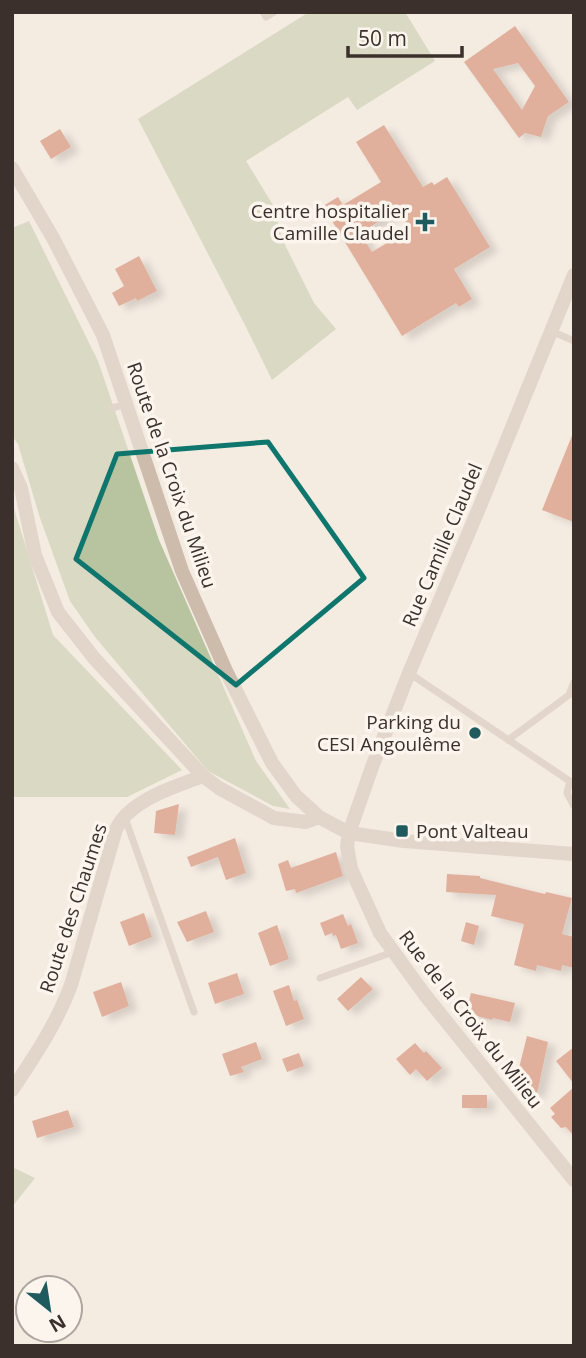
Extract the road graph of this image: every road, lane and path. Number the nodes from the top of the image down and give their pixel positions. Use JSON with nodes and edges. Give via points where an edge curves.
{"nodes":[{"id":1,"x":263,"y":12,"type":"edge"},
{"id":2,"x":274,"y":12,"type":"edge"},
{"id":3,"x":12,"y":168,"type":"edge"},
{"id":4,"x":574,"y":275,"type":"edge"},
{"id":5,"x":551,"y":331,"type":"junction"},
{"id":6,"x":574,"y":341,"type":"edge"},
{"id":7,"x":12,"y":468,"type":"edge"},
{"id":8,"x":409,"y":673,"type":"junction"},
{"id":9,"x":574,"y":682,"type":"edge"},
{"id":10,"x":508,"y":740,"type":"junction"},
{"id":11,"x":203,"y":776,"type":"junction"},
{"id":12,"x":572,"y":783,"type":"edge"},
{"id":13,"x":574,"y":806,"type":"edge"},
{"id":14,"x":124,"y":816,"type":"junction"},
{"id":15,"x":319,"y":817,"type":"junction"},
{"id":16,"x":349,"y":833,"type":"junction"},
{"id":17,"x":574,"y":854,"type":"edge"},
{"id":18,"x":393,"y":952,"type":"junction"},
{"id":19,"x":320,"y":978,"type":"dead end"},
{"id":20,"x":194,"y":1012,"type":"dead end"},
{"id":21,"x":12,"y":1090,"type":"edge"},
{"id":22,"x":574,"y":1180,"type":"edge"}],
"edges":[{"from":1,"to":2,"type":"lane","via":[[266,17]]},
{"from":3,"to":15,"type":"street","name":"Route de la Croix du Milieu","via":[[103,335],[120,406],[182,571],[227,673],[272,763],[296,796]]},
{"from":4,"to":5,"type":"street","name":"Rue Camille Claudel"},
{"from":5,"to":6,"type":"lane"},
{"from":5,"to":8,"type":"street","name":"Rue Camille Claudel"},
{"from":7,"to":11,"type":"street","via":[[21,488],[35,555],[58,612]]},
{"from":8,"to":10,"type":"lane"},
{"from":8,"to":16,"type":"street","name":"Rue Camille Claudel"},
{"from":9,"to":10,"type":"lane","via":[[569,695]]},
{"from":10,"to":12,"type":"lane"},
{"from":11,"to":14,"type":"street","name":"Route des Chaumes","via":[[167,789]]},
{"from":11,"to":15,"type":"street","via":[[274,818],[306,822]]},
{"from":12,"to":13,"type":"lane","via":[[567,793]]},
{"from":14,"to":20,"type":"lane"},
{"from":14,"to":21,"type":"street","name":"Route des Chaumes","via":[[116,829],[65,1002]]},
{"from":15,"to":16,"type":"street","name":"Route de la Croix du Milieu"},
{"from":16,"to":17,"type":"street","name":"Route de la Croix du Milieu"},
{"from":16,"to":18,"type":"street","name":"Rue de la Croix du Milieu","via":[[351,869]]},
{"from":18,"to":19,"type":"lane"},
{"from":18,"to":22,"type":"street","name":"Rue de la Croix du Milieu"}]}
